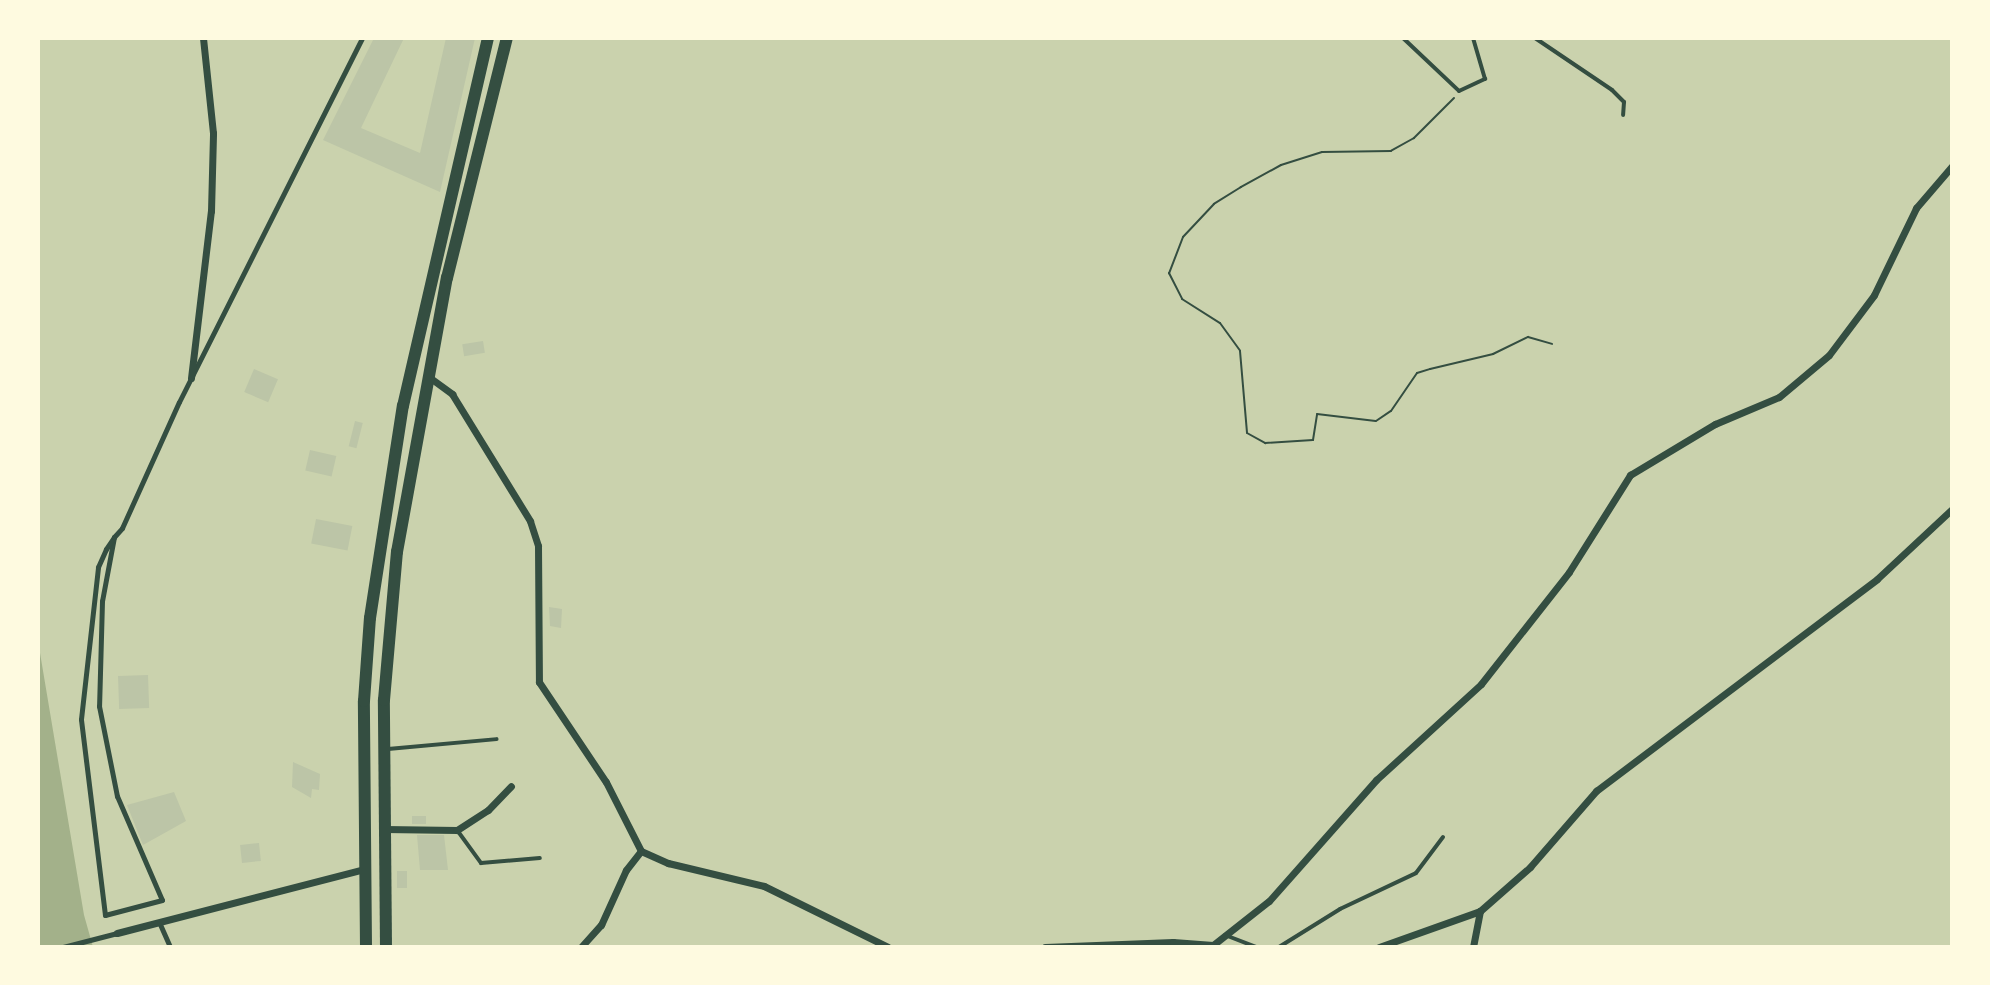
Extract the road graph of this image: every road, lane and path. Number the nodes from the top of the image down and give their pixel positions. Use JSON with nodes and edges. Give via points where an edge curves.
{"nodes":[{"id":1,"x":203,"y":38,"type":"edge"},
{"id":2,"x":362,"y":38,"type":"edge"},
{"id":3,"x":488,"y":38,"type":"edge"},
{"id":4,"x":507,"y":38,"type":"edge"},
{"id":5,"x":1403,"y":38,"type":"edge"},
{"id":6,"x":1473,"y":38,"type":"edge"},
{"id":7,"x":1535,"y":38,"type":"edge"},
{"id":8,"x":1459,"y":91,"type":"junction"},
{"id":9,"x":1623,"y":115,"type":"dead end"},
{"id":10,"x":1952,"y":166,"type":"edge"},
{"id":11,"x":1552,"y":344,"type":"dead end"},
{"id":12,"x":428,"y":377,"type":"junction"},
{"id":13,"x":191,"y":378,"type":"junction"},
{"id":14,"x":1952,"y":509,"type":"edge"},
{"id":15,"x":114,"y":537,"type":"junction"},
{"id":16,"x":497,"y":739,"type":"dead end"},
{"id":17,"x":384,"y":749,"type":"junction"},
{"id":18,"x":511,"y":786,"type":"dead end"},
{"id":19,"x":384,"y":829,"type":"junction"},
{"id":20,"x":457,"y":830,"type":"junction"},
{"id":21,"x":1443,"y":837,"type":"dead end"},
{"id":22,"x":641,"y":851,"type":"junction"},
{"id":23,"x":540,"y":858,"type":"dead end"},
{"id":24,"x":365,"y":869,"type":"junction"},
{"id":25,"x":1480,"y":911,"type":"junction"},
{"id":26,"x":159,"y":922,"type":"junction"},
{"id":27,"x":117,"y":933,"type":"joint"},
{"id":28,"x":1224,"y":934,"type":"junction"},
{"id":29,"x":1149,"y":946,"type":"edge"},
{"id":30,"x":1213,"y":946,"type":"edge"},
{"id":31,"x":63,"y":947,"type":"edge"},
{"id":32,"x":170,"y":947,"type":"edge"},
{"id":33,"x":366,"y":947,"type":"edge"},
{"id":34,"x":386,"y":947,"type":"edge"},
{"id":35,"x":581,"y":947,"type":"edge"},
{"id":36,"x":888,"y":947,"type":"edge"},
{"id":37,"x":1045,"y":947,"type":"edge"},
{"id":38,"x":1256,"y":947,"type":"edge"},
{"id":39,"x":1279,"y":947,"type":"edge"},
{"id":40,"x":1379,"y":947,"type":"edge"},
{"id":41,"x":1473,"y":947,"type":"edge"}],
"edges":[{"from":1,"to":13,"type":"street","via":[[213,133],[211,211]]},
{"from":2,"to":13,"type":"street"},
{"from":3,"to":24,"type":"main road","via":[[388,484],[364,701]]},
{"from":4,"to":12,"type":"main road"},
{"from":5,"to":8,"type":"lane"},
{"from":6,"to":8,"type":"lane","via":[[1485,79]]},
{"from":7,"to":9,"type":"lane","via":[[1612,90],[1624,102]]},
{"from":8,"to":11,"type":"path","via":[[1423,130],[1391,151],[1322,152],[1281,165],[1241,187],[1214,204],[1183,237],[1169,273],[1182,299],[1220,323],[1240,351],[1247,433],[1265,443],[1313,440],[1317,414],[1376,421],[1391,411],[1417,373],[1493,354],[1516,339]]},
{"from":10,"to":28,"type":"street","via":[[1916,208],[1874,295],[1829,355],[1779,397],[1715,424],[1630,475],[1569,572],[1481,684],[1376,780],[1269,901]]},
{"from":12,"to":17,"type":"main road","via":[[397,552]]},
{"from":12,"to":22,"type":"street","via":[[452,394],[530,521],[538,546],[539,682],[606,782]]},
{"from":13,"to":15,"type":"street"},
{"from":14,"to":25,"type":"street","via":[[1841,608],[1596,791],[1530,867]]},
{"from":15,"to":15,"type":"street","via":[[95,583],[81,719],[105,915],[162,900],[117,796],[99,706],[102,601]]},
{"from":16,"to":17,"type":"lane"},
{"from":17,"to":19,"type":"main road"},
{"from":18,"to":20,"type":"street","via":[[488,810]]},
{"from":19,"to":20,"type":"street"},
{"from":19,"to":34,"type":"main road"},
{"from":20,"to":23,"type":"lane","via":[[481,863]]},
{"from":21,"to":39,"type":"lane","via":[[1416,873]]},
{"from":22,"to":35,"type":"street","via":[[626,870],[601,925]]},
{"from":22,"to":36,"type":"street","via":[[668,863],[764,886]]},
{"from":24,"to":26,"type":"street"},
{"from":24,"to":33,"type":"main road"},
{"from":25,"to":40,"type":"street"},
{"from":25,"to":41,"type":"street"},
{"from":26,"to":27,"type":"street"},
{"from":26,"to":32,"type":"street"},
{"from":27,"to":31,"type":"street"},
{"from":28,"to":30,"type":"street"},
{"from":28,"to":38,"type":"lane"},
{"from":29,"to":30,"type":"street"},
{"from":29,"to":37,"type":"street"}]}
